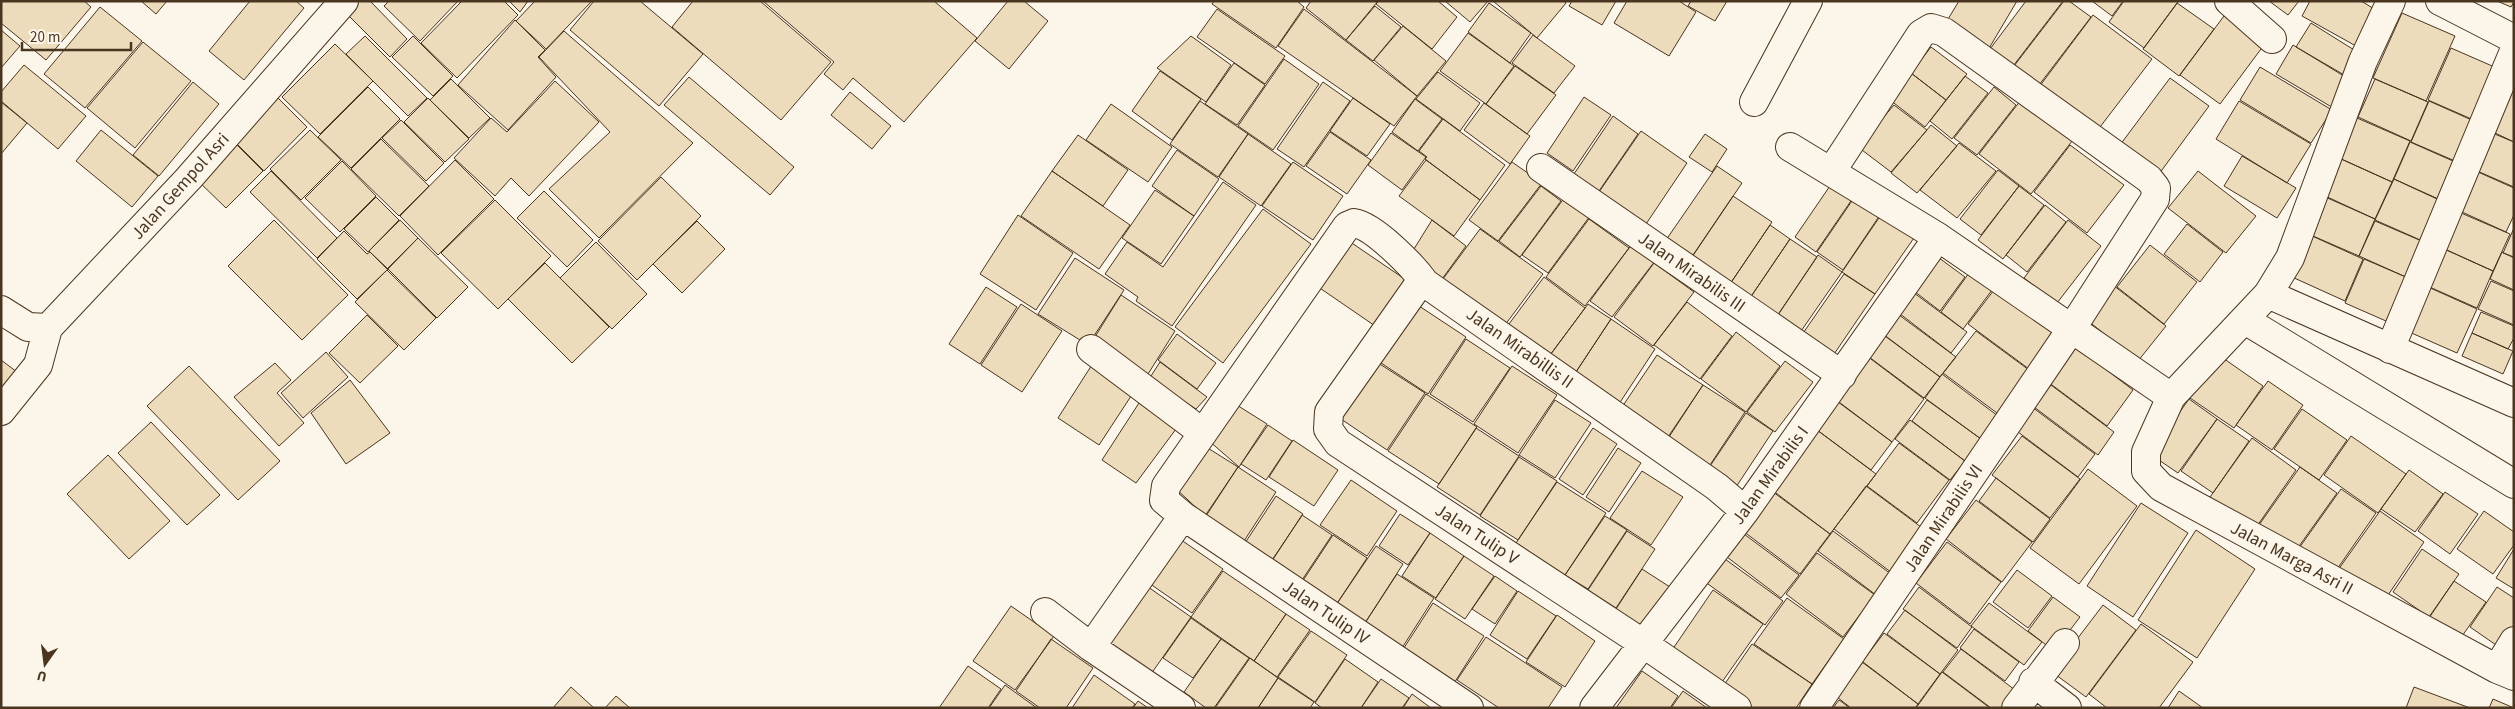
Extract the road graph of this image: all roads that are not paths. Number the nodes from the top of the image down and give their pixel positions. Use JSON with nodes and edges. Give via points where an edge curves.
{"nodes":[{"id":1,"x":344,"y":1,"type":"edge"},
{"id":2,"x":1808,"y":1,"type":"edge"},
{"id":3,"x":2229,"y":1,"type":"edge"},
{"id":4,"x":2391,"y":1,"type":"edge"},
{"id":5,"x":2440,"y":1,"type":"edge"},
{"id":6,"x":2272,"y":39,"type":"dead end"},
{"id":7,"x":2514,"y":39,"type":"edge"},
{"id":8,"x":2514,"y":51,"type":"edge"},
{"id":9,"x":1754,"y":102,"type":"dead end"},
{"id":10,"x":1790,"y":147,"type":"dead end"},
{"id":11,"x":1541,"y":168,"type":"dead end"},
{"id":12,"x":1831,"y":172,"type":"junction"},
{"id":13,"x":1938,"y":237,"type":"junction"},
{"id":14,"x":1425,"y":283,"type":"junction"},
{"id":15,"x":2268,"y":294,"type":"junction"},
{"id":16,"x":1,"y":310,"type":"edge"},
{"id":17,"x":2245,"y":320,"type":"junction"},
{"id":18,"x":48,"y":328,"type":"junction"},
{"id":19,"x":2072,"y":328,"type":"junction"},
{"id":20,"x":1091,"y":349,"type":"dead end"},
{"id":21,"x":2390,"y":349,"type":"junction"},
{"id":22,"x":1842,"y":375,"type":"junction"},
{"id":23,"x":2511,"y":393,"type":"edge"},
{"id":24,"x":2171,"y":397,"type":"junction"},
{"id":25,"x":1,"y":411,"type":"edge"},
{"id":26,"x":1202,"y":433,"type":"junction"},
{"id":27,"x":2514,"y":484,"type":"edge"},
{"id":28,"x":1745,"y":511,"type":"junction"},
{"id":29,"x":1183,"y":516,"type":"junction"},
{"id":30,"x":1045,"y":612,"type":"dead end"},
{"id":31,"x":2514,"y":640,"type":"edge"},
{"id":32,"x":2065,"y":643,"type":"dead end"},
{"id":33,"x":1644,"y":644,"type":"junction"},
{"id":34,"x":1091,"y":647,"type":"junction"},
{"id":35,"x":2505,"y":672,"type":"edge"},
{"id":36,"x":2034,"y":682,"type":"junction"},
{"id":37,"x":1181,"y":708,"type":"edge"},
{"id":38,"x":1469,"y":708,"type":"edge"},
{"id":39,"x":1594,"y":708,"type":"edge"},
{"id":40,"x":1737,"y":708,"type":"edge"},
{"id":41,"x":1814,"y":708,"type":"edge"},
{"id":42,"x":2016,"y":708,"type":"edge"},
{"id":43,"x":2067,"y":708,"type":"edge"}],
"edges":[{"from":1,"to":18,"type":"street","name":"Jalan Gempol Asri","via":[[189,178]]},
{"from":2,"to":9,"type":"street"},
{"from":3,"to":6,"type":"street"},
{"from":4,"to":15,"type":"street","name":"Jalan Marga Asri II","via":[[2363,61],[2290,258]]},
{"from":5,"to":7,"type":"street"},
{"from":8,"to":21,"type":"street"},
{"from":10,"to":12,"type":"street"},
{"from":11,"to":22,"type":"street","name":"Jalan Mirabilis III"},
{"from":12,"to":13,"type":"street"},
{"from":12,"to":19,"type":"street","name":"Jalan Mirabilis VI","via":[[1921,34],[1932,28],[1944,32],[2149,179],[2156,188],[2155,199]]},
{"from":13,"to":19,"type":"street"},
{"from":13,"to":22,"type":"street","name":"Jalan Mirabilis I"},
{"from":14,"to":26,"type":"street","name":"Jalan Mirabillis II","via":[[1409,263],[1369,229],[1354,223],[1346,226]]},
{"from":14,"to":28,"type":"street","name":"Jalan Mirabillis II","via":[[1717,487]]},
{"from":14,"to":33,"type":"street","name":"Jalan Tulip V","via":[[1419,284],[1328,412],[1328,429],[1338,443]]},
{"from":15,"to":17,"type":"street","name":"Jalan Marga Asri II"},
{"from":15,"to":21,"type":"street"},
{"from":16,"to":18,"type":"street","via":[[28,327]]},
{"from":17,"to":24,"type":"street","name":"Jalan Marga Asri II"},
{"from":17,"to":27,"type":"street"},
{"from":18,"to":25,"type":"street","via":[[38,365]]},
{"from":19,"to":24,"type":"street"},
{"from":19,"to":41,"type":"street","name":"Jalan Mirabilis VI"},
{"from":20,"to":26,"type":"street"},
{"from":21,"to":23,"type":"street"},
{"from":22,"to":28,"type":"street","name":"Jalan Mirabilis I"},
{"from":24,"to":35,"type":"street","name":"Jalan Marga Asri II","via":[[2146,452],[2146,471],[2161,487]]},
{"from":26,"to":29,"type":"street","name":"Jalan Tulip IV","via":[[1166,486],[1164,500]]},
{"from":28,"to":33,"type":"street","name":"Jalan Mirabilis I"},
{"from":29,"to":34,"type":"street"},
{"from":29,"to":38,"type":"street","name":"Jalan Tulip IV"},
{"from":30,"to":34,"type":"street"},
{"from":31,"to":35,"type":"street"},
{"from":32,"to":36,"type":"street"},
{"from":33,"to":39,"type":"street","name":"Jalan Mirabilis I"},
{"from":33,"to":40,"type":"street","name":"Jalan Tulip V"},
{"from":34,"to":37,"type":"street"},
{"from":36,"to":42,"type":"street"},
{"from":36,"to":43,"type":"street"}]}
